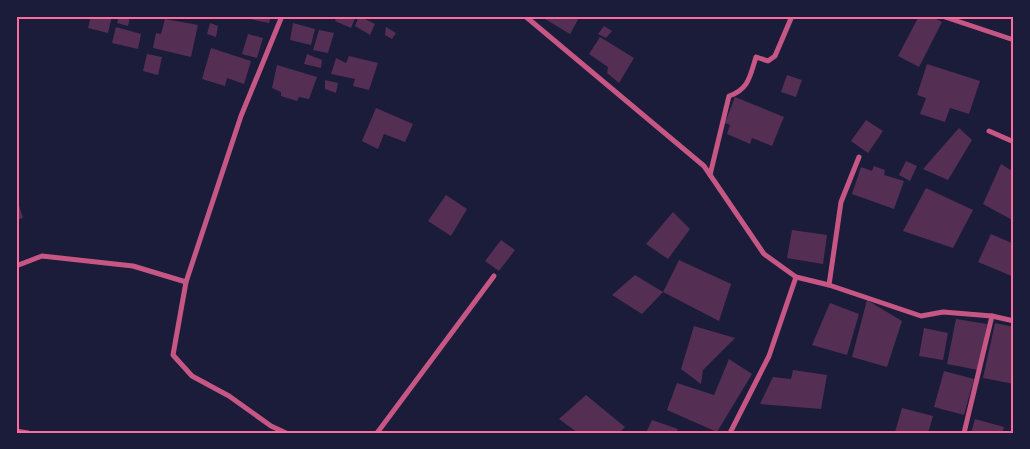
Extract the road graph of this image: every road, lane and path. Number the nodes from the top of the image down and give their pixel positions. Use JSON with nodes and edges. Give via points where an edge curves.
{"nodes":[{"id":1,"x":282,"y":16,"type":"edge"},
{"id":2,"x":525,"y":16,"type":"edge"},
{"id":3,"x":792,"y":16,"type":"edge"},
{"id":4,"x":942,"y":16,"type":"edge"},
{"id":5,"x":1014,"y":40,"type":"edge"},
{"id":6,"x":989,"y":132,"type":"dead end"},
{"id":7,"x":1014,"y":142,"type":"edge"},
{"id":8,"x":859,"y":157,"type":"dead end"},
{"id":9,"x":710,"y":175,"type":"junction"},
{"id":10,"x":16,"y":266,"type":"edge"},
{"id":11,"x":494,"y":276,"type":"dead end"},
{"id":12,"x":796,"y":277,"type":"junction"},
{"id":13,"x":186,"y":282,"type":"junction"},
{"id":14,"x":829,"y":285,"type":"junction"},
{"id":15,"x":992,"y":316,"type":"junction"},
{"id":16,"x":1014,"y":320,"type":"edge"},
{"id":17,"x":271,"y":426,"type":"junction"},
{"id":18,"x":16,"y":431,"type":"edge"},
{"id":19,"x":28,"y":433,"type":"edge"},
{"id":20,"x":273,"y":433,"type":"edge"},
{"id":21,"x":286,"y":433,"type":"edge"},
{"id":22,"x":377,"y":433,"type":"edge"},
{"id":23,"x":730,"y":433,"type":"edge"},
{"id":24,"x":964,"y":433,"type":"edge"}],
"edges":[{"from":1,"to":13,"type":"street","via":[[240,116]]},
{"from":2,"to":9,"type":"street","via":[[704,166]]},
{"from":3,"to":9,"type":"street","via":[[775,56],[768,61],[756,57],[746,87],[730,96]]},
{"from":4,"to":5,"type":"street"},
{"from":6,"to":7,"type":"street"},
{"from":8,"to":14,"type":"street","via":[[842,202]]},
{"from":9,"to":12,"type":"street","via":[[764,254]]},
{"from":10,"to":13,"type":"street","via":[[42,256],[133,266]]},
{"from":11,"to":22,"type":"street"},
{"from":12,"to":14,"type":"street"},
{"from":12,"to":23,"type":"street","via":[[769,356]]},
{"from":13,"to":17,"type":"street","via":[[173,355],[192,376],[229,396]]},
{"from":14,"to":15,"type":"street","via":[[921,316],[944,312]]},
{"from":15,"to":16,"type":"street"},
{"from":15,"to":24,"type":"street"},
{"from":17,"to":20,"type":"street"},
{"from":17,"to":21,"type":"street"},
{"from":18,"to":19,"type":"street"}]}
